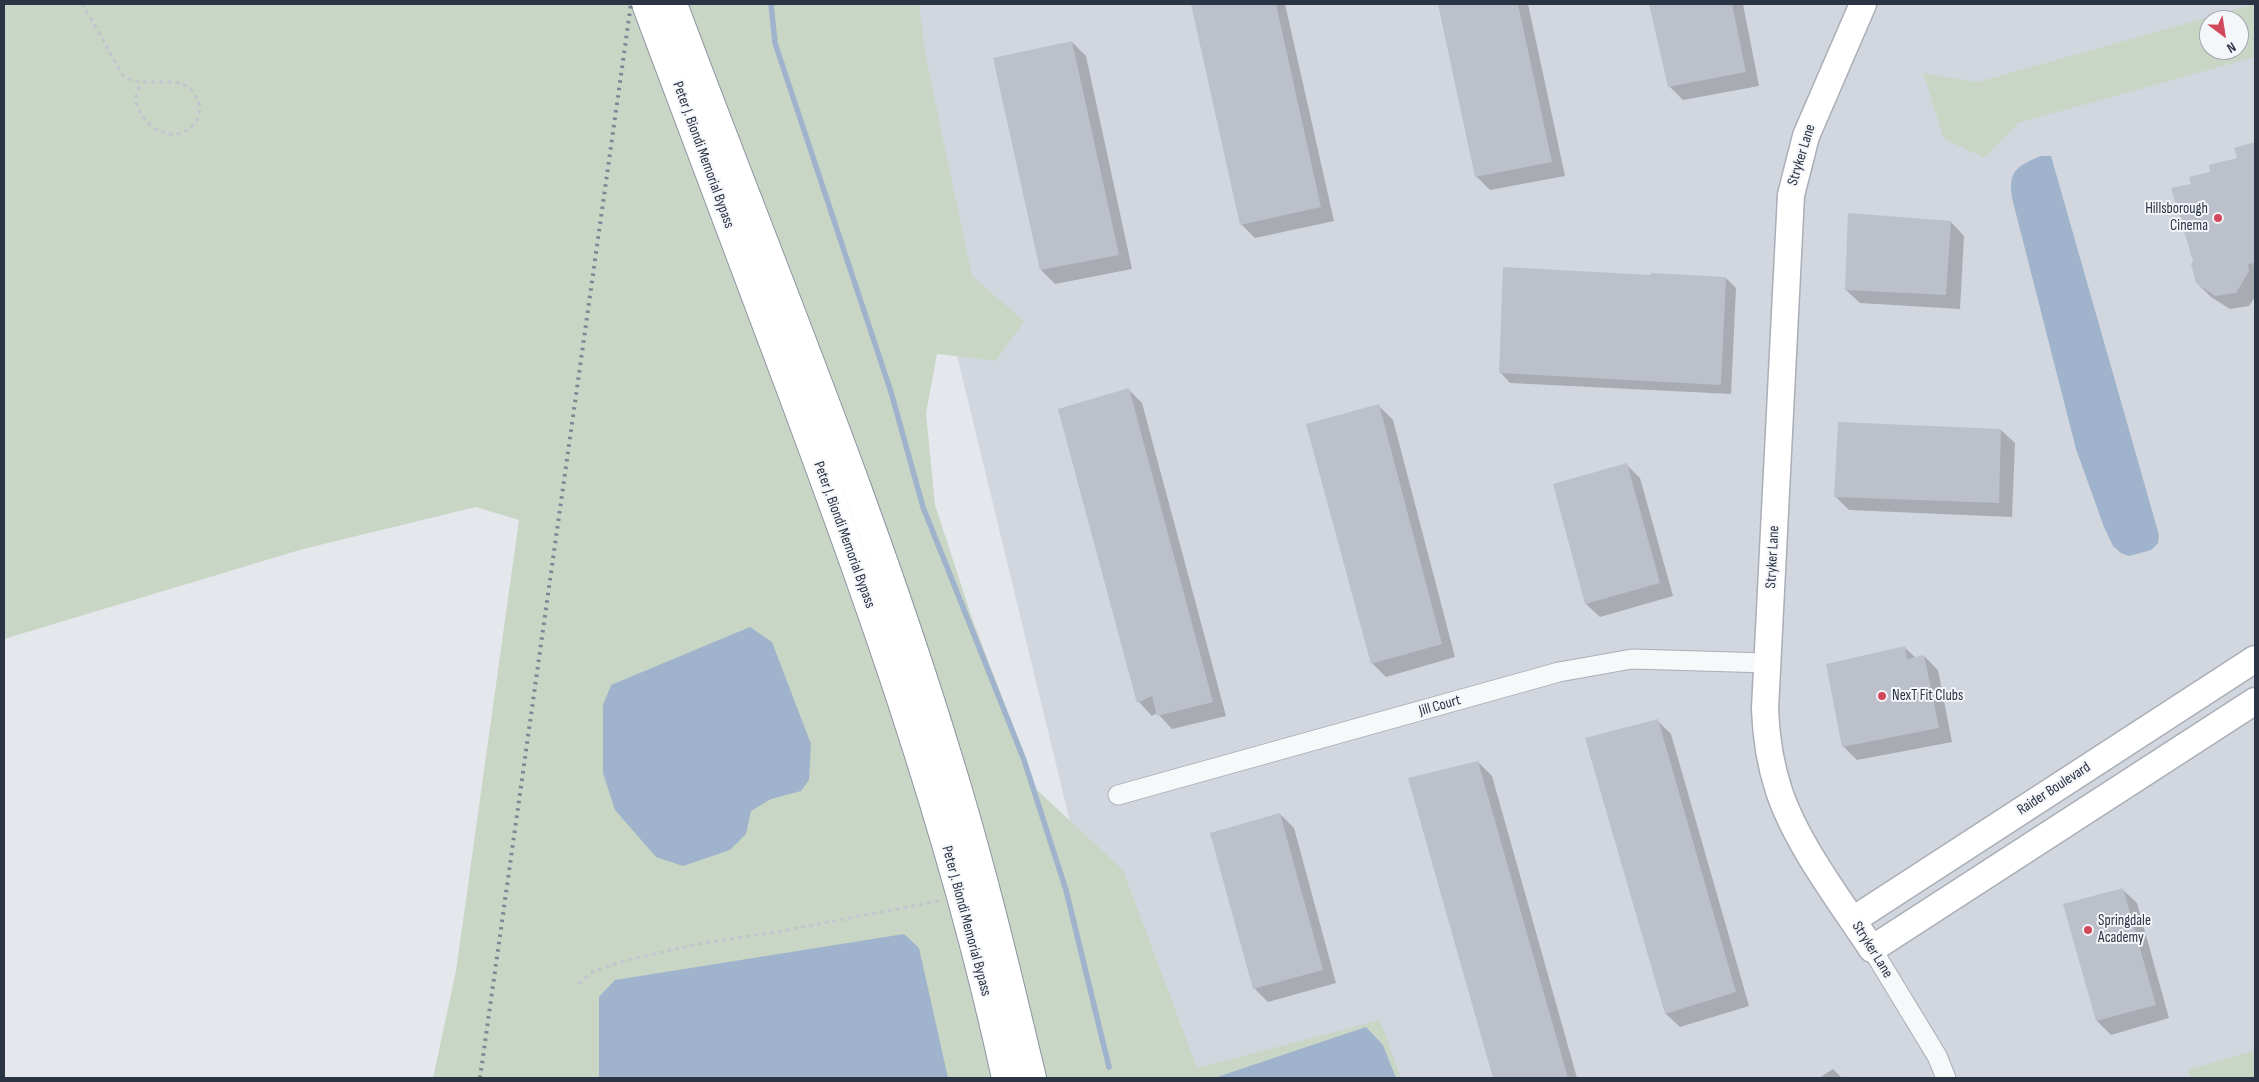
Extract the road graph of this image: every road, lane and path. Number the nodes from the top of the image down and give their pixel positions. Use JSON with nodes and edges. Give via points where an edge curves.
{"nodes":[{"id":1,"x":82,"y":4,"type":"edge"},
{"id":2,"x":646,"y":4,"type":"edge"},
{"id":3,"x":673,"y":4,"type":"edge"},
{"id":4,"x":1863,"y":4,"type":"edge"},
{"id":5,"x":140,"y":83,"type":"junction"},
{"id":6,"x":2255,"y":659,"type":"edge"},
{"id":7,"x":1768,"y":663,"type":"junction"},
{"id":8,"x":2255,"y":701,"type":"edge"},
{"id":9,"x":1118,"y":794,"type":"dead end"},
{"id":10,"x":925,"y":904,"type":"dead end"},
{"id":11,"x":1853,"y":920,"type":"junction"},
{"id":12,"x":1872,"y":949,"type":"junction"},
{"id":13,"x":579,"y":984,"type":"dead end"},
{"id":14,"x":1006,"y":1078,"type":"edge"},
{"id":15,"x":1032,"y":1078,"type":"edge"},
{"id":16,"x":1946,"y":1078,"type":"edge"}],
"edges":[{"from":1,"to":5,"type":"path","via":[[124,76]]},
{"from":2,"to":14,"type":"highway","name":"Peter J. Biondi Memorial Bypass","via":[[823,475],[893,673],[936,809]]},
{"from":3,"to":15,"type":"highway","name":"Peter J. Biondi Memorial Bypass","via":[[828,410],[900,610],[978,857]]},
{"from":4,"to":7,"type":"street","name":"Stryker Lane","via":[[1806,136],[1792,185]]},
{"from":5,"to":5,"type":"path","via":[[169,81],[185,85],[198,100],[199,120],[179,134],[167,134],[149,125],[136,101]]},
{"from":6,"to":11,"type":"street","name":"Raider Boulevard"},
{"from":7,"to":9,"type":"street","name":"Jill Court","via":[[1632,659],[1597,664]]},
{"from":7,"to":11,"type":"street","name":"Stryker Lane","via":[[1766,729],[1770,760],[1780,793],[1814,860]]},
{"from":8,"to":12,"type":"street"},
{"from":10,"to":13,"type":"path","via":[[698,944],[592,972]]},
{"from":11,"to":12,"type":"street","name":"Stryker Lane"},
{"from":12,"to":16,"type":"street","name":"Stryker Lane","via":[[1937,1056]]}]}
